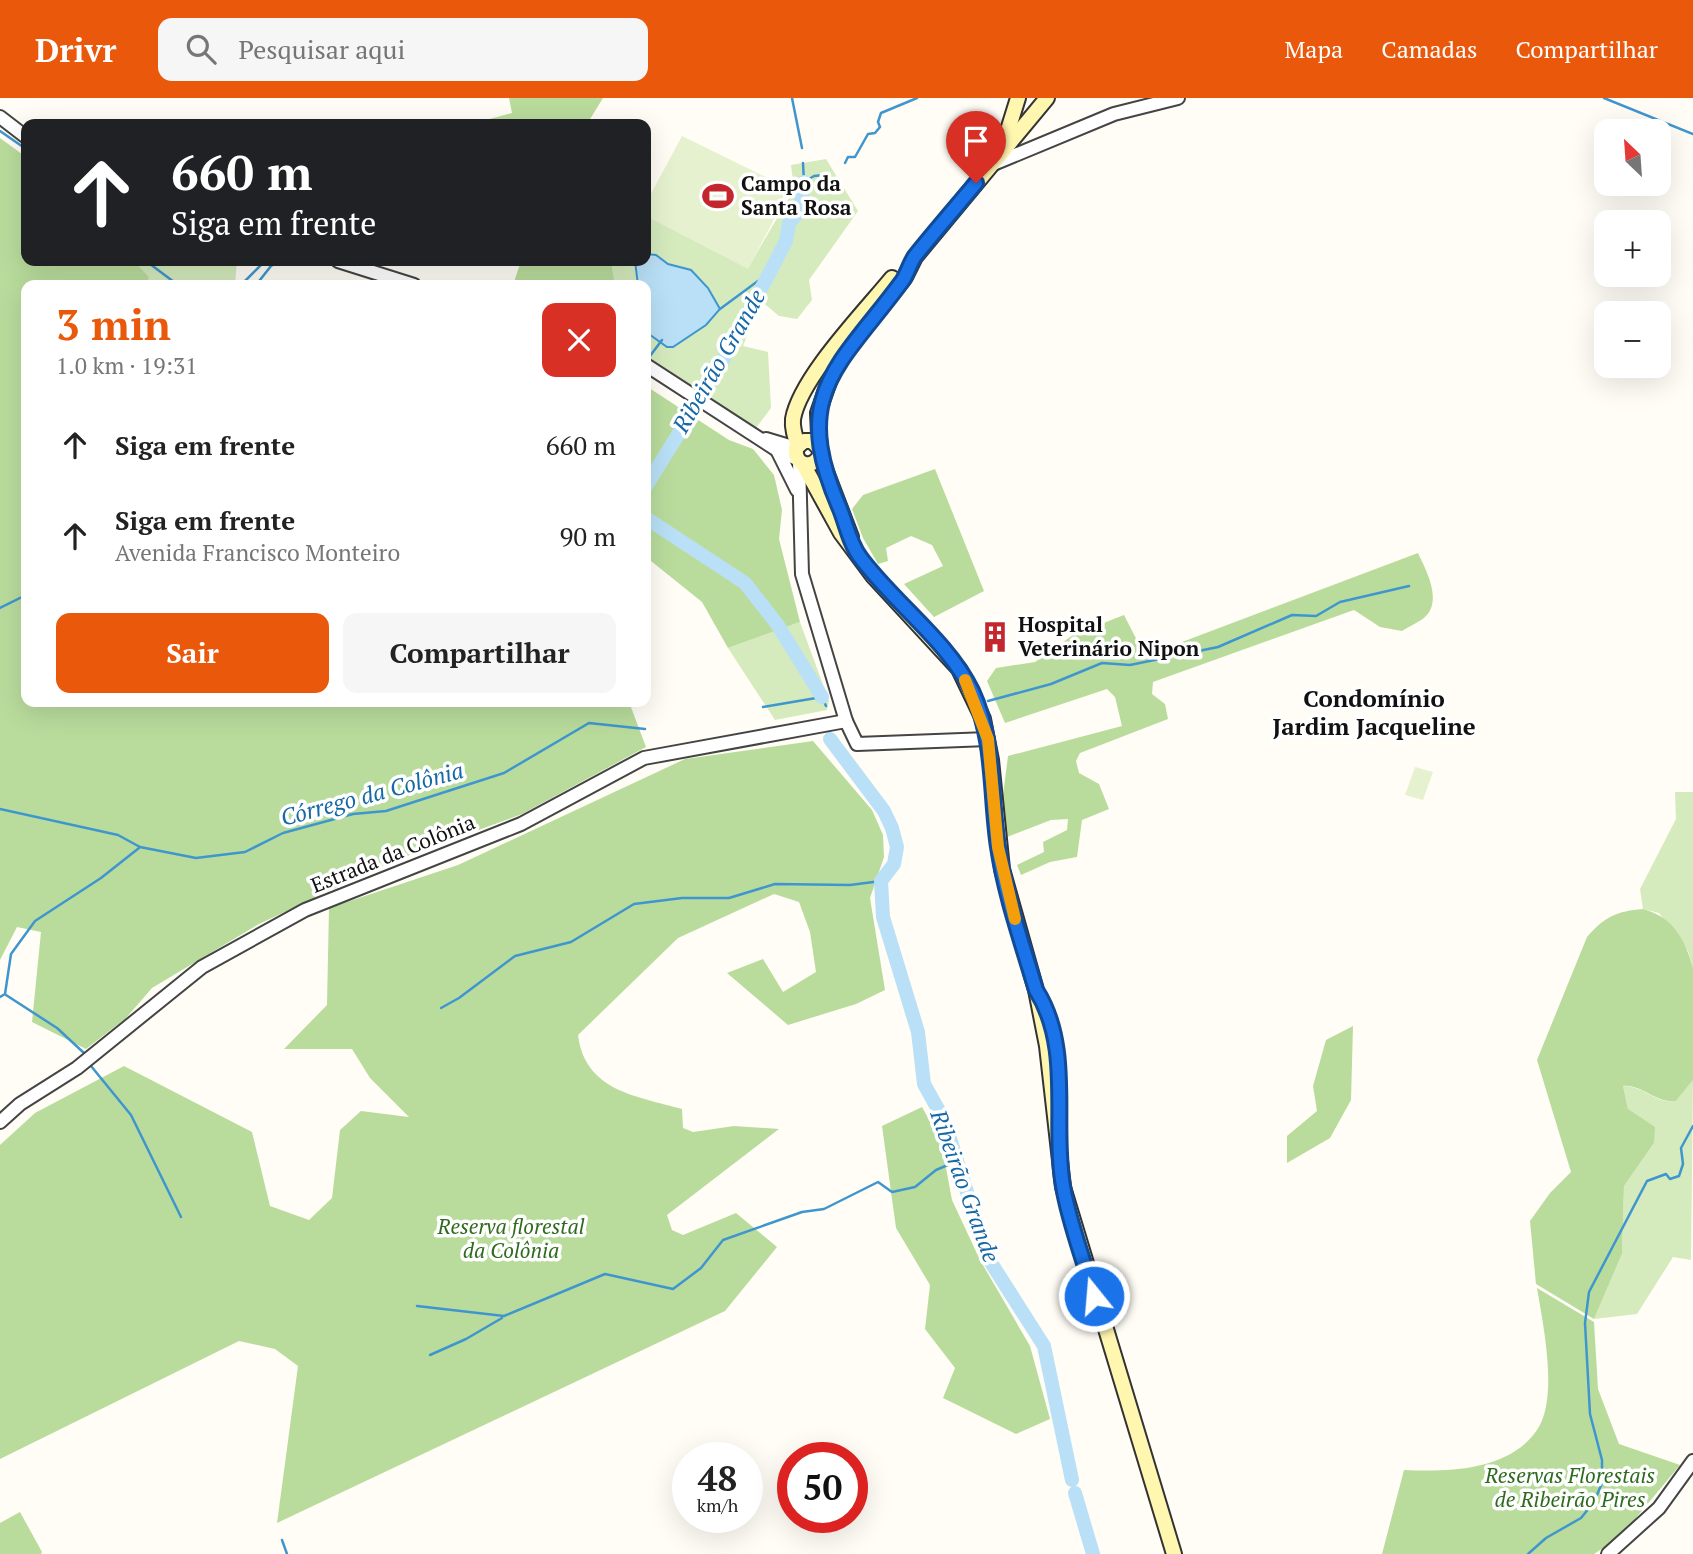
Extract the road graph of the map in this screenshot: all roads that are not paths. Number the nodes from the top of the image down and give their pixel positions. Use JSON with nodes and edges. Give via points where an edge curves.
{"nodes":[{"id":1,"x":1018,"y":98,"type":"edge"},
{"id":2,"x":1046,"y":98,"type":"edge"},
{"id":3,"x":1178,"y":98,"type":"edge"},
{"id":4,"x":0,"y":117,"type":"edge"},
{"id":5,"x":1020,"y":131,"type":"junction"},
{"id":6,"x":21,"y":133,"type":"edge"},
{"id":7,"x":1036,"y":147,"type":"junction"},
{"id":8,"x":993,"y":163,"type":"junction"},
{"id":9,"x":912,"y":261,"type":"junction"},
{"id":10,"x":354,"y":266,"type":"edge"},
{"id":11,"x":398,"y":280,"type":"edge"},
{"id":12,"x":651,"y":368,"type":"edge"},
{"id":13,"x":759,"y":438,"type":"junction"},
{"id":14,"x":777,"y":450,"type":"junction"},
{"id":15,"x":820,"y":452,"type":"junction"},
{"id":16,"x":799,"y":455,"type":"junction"},
{"id":17,"x":800,"y":497,"type":"junction"},
{"id":18,"x":856,"y":552,"type":"junction"},
{"id":19,"x":846,"y":721,"type":"junction"},
{"id":20,"x":988,"y":739,"type":"junction"},
{"id":21,"x":0,"y":1122,"type":"edge"},
{"id":22,"x":1693,"y":1461,"type":"edge"},
{"id":23,"x":1174,"y":1554,"type":"edge"},
{"id":24,"x":1608,"y":1554,"type":"edge"}],
"edges":[{"from":1,"to":8,"type":"main road","via":[[1011,128]]},
{"from":2,"to":5,"type":"main road"},
{"from":3,"to":7,"type":"street","via":[[1114,114]]},
{"from":4,"to":6,"type":"street"},
{"from":5,"to":7,"type":"street","via":[[1026,142]]},
{"from":5,"to":8,"type":"main road"},
{"from":7,"to":8,"type":"street"},
{"from":8,"to":9,"type":"main road"},
{"from":9,"to":15,"type":"main road","via":[[905,277],[832,373],[818,413]]},
{"from":9,"to":16,"type":"main road","via":[[898,271],[818,371],[792,422]]},
{"from":10,"to":11,"type":"street"},
{"from":12,"to":13,"type":"street"},
{"from":13,"to":14,"type":"street"},
{"from":13,"to":16,"type":"street"},
{"from":14,"to":16,"type":"street"},
{"from":14,"to":17,"type":"street"},
{"from":15,"to":16,"type":"main road","via":[[815,463]]},
{"from":15,"to":16,"type":"main road","via":[[808,440]]},
{"from":15,"to":18,"type":"main road"},
{"from":16,"to":17,"type":"street"},
{"from":16,"to":18,"type":"main road","via":[[827,510]]},
{"from":17,"to":19,"type":"street","via":[[802,574]]},
{"from":18,"to":20,"type":"main road","via":[[959,669],[972,691]]},
{"from":19,"to":20,"type":"street","via":[[857,744]]},
{"from":19,"to":21,"type":"street","name":"Estrada da Colônia","via":[[645,758],[529,821],[305,910],[202,967],[77,1068]]},
{"from":20,"to":23,"type":"main road","via":[[1002,869],[1056,1049],[1058,1142],[1069,1208]]},
{"from":22,"to":24,"type":"street","via":[[1659,1508]]}]}
